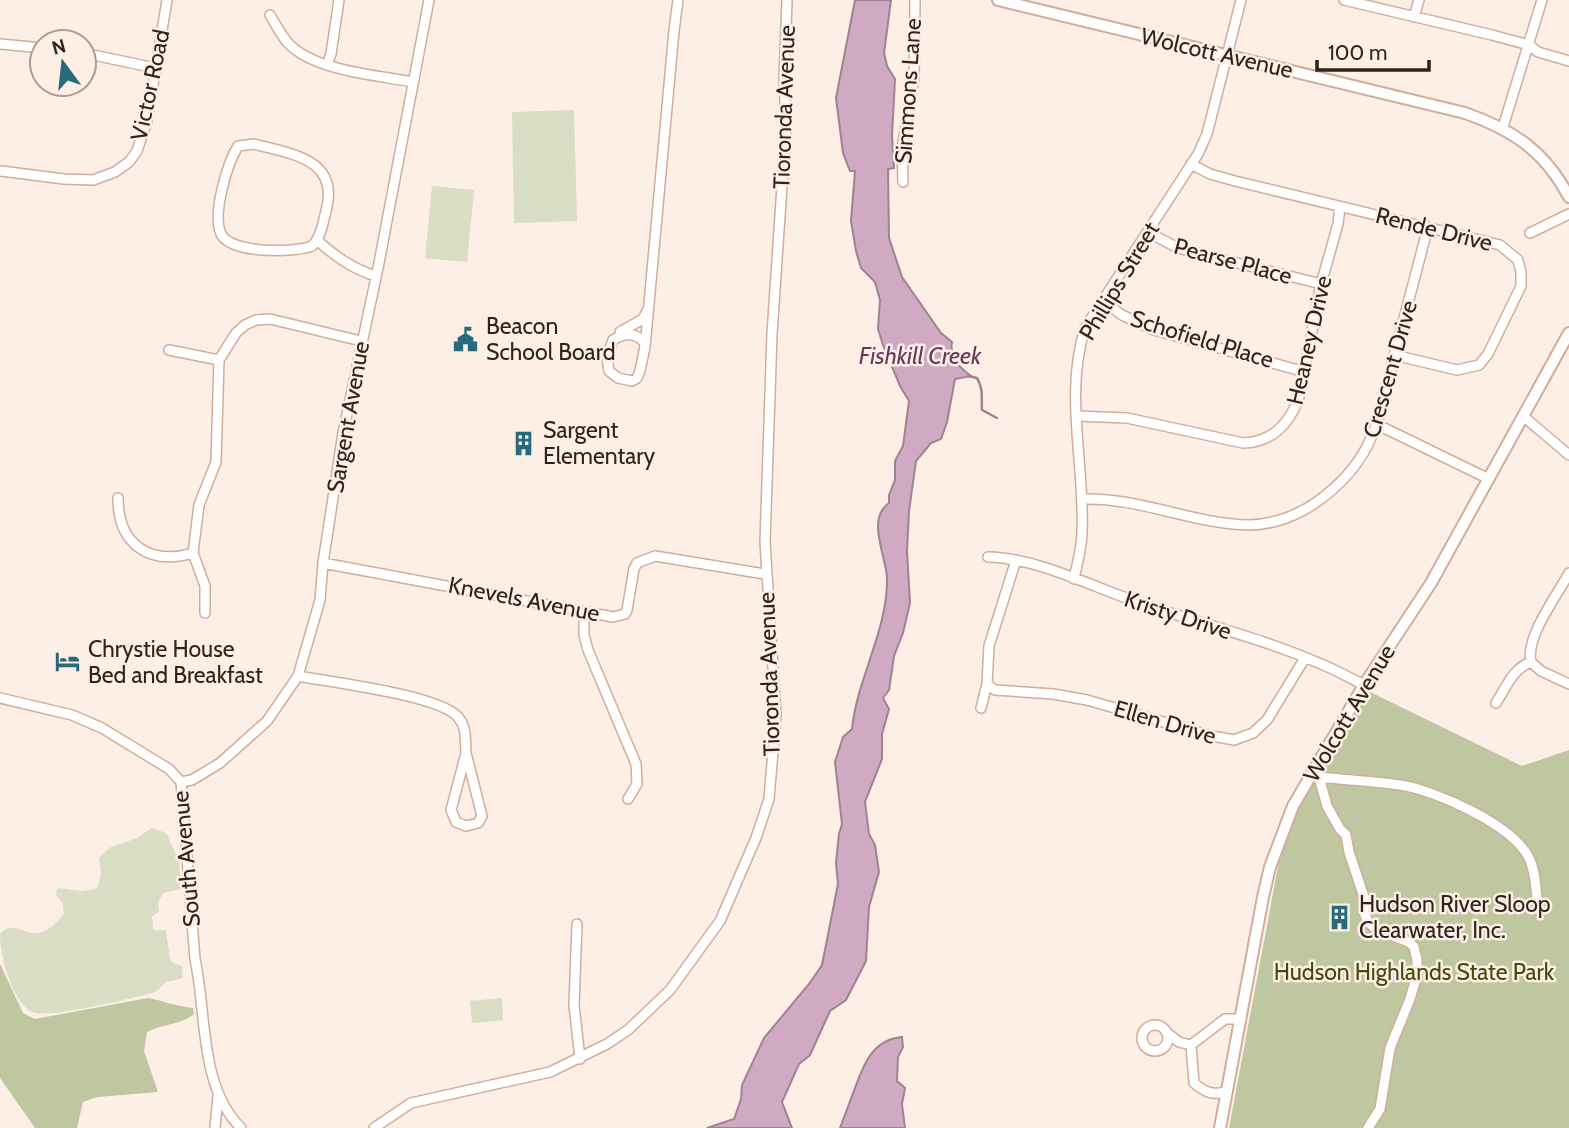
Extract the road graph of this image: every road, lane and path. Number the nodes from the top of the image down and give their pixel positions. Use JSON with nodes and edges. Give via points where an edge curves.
{"nodes":[{"id":1,"x":167,"y":0,"type":"edge"},
{"id":2,"x":339,"y":0,"type":"edge"},
{"id":3,"x":429,"y":0,"type":"edge"},
{"id":4,"x":678,"y":0,"type":"edge"},
{"id":5,"x":787,"y":0,"type":"edge"},
{"id":6,"x":915,"y":0,"type":"edge"},
{"id":7,"x":998,"y":0,"type":"edge"},
{"id":8,"x":1241,"y":0,"type":"edge"},
{"id":9,"x":1344,"y":0,"type":"edge"},
{"id":10,"x":1419,"y":0,"type":"edge"},
{"id":11,"x":1542,"y":0,"type":"edge"},
{"id":12,"x":1025,"y":3,"type":"edge"},
{"id":13,"x":270,"y":15,"type":"dead end"},
{"id":14,"x":1414,"y":17,"type":"junction"},
{"id":15,"x":0,"y":44,"type":"edge"},
{"id":16,"x":1529,"y":46,"type":"junction"},
{"id":17,"x":28,"y":47,"type":"edge"},
{"id":18,"x":1226,"y":55,"type":"junction"},
{"id":19,"x":98,"y":56,"type":"edge"},
{"id":20,"x":1569,"y":61,"type":"edge"},
{"id":21,"x":327,"y":65,"type":"junction"},
{"id":22,"x":155,"y":68,"type":"junction"},
{"id":23,"x":413,"y":82,"type":"junction"},
{"id":24,"x":1503,"y":127,"type":"junction"},
{"id":25,"x":1191,"y":164,"type":"junction"},
{"id":26,"x":0,"y":170,"type":"edge"},
{"id":27,"x":903,"y":182,"type":"dead end"},
{"id":28,"x":1569,"y":197,"type":"edge"},
{"id":29,"x":1340,"y":207,"type":"junction"},
{"id":30,"x":1569,"y":214,"type":"edge"},
{"id":31,"x":1428,"y":227,"type":"junction"},
{"id":32,"x":1149,"y":229,"type":"junction"},
{"id":33,"x":1530,"y":233,"type":"dead end"},
{"id":34,"x":317,"y":241,"type":"junction"},
{"id":35,"x":375,"y":276,"type":"junction"},
{"id":36,"x":1321,"y":284,"type":"junction"},
{"id":37,"x":1103,"y":301,"type":"junction"},
{"id":38,"x":650,"y":307,"type":"junction"},
{"id":39,"x":1569,"y":333,"type":"edge"},
{"id":40,"x":613,"y":340,"type":"junction"},
{"id":41,"x":361,"y":341,"type":"junction"},
{"id":42,"x":645,"y":347,"type":"junction"},
{"id":43,"x":169,"y":350,"type":"dead end"},
{"id":44,"x":1394,"y":355,"type":"junction"},
{"id":45,"x":219,"y":360,"type":"junction"},
{"id":46,"x":1305,"y":372,"type":"junction"},
{"id":47,"x":1077,"y":416,"type":"junction"},
{"id":48,"x":1523,"y":416,"type":"junction"},
{"id":49,"x":1378,"y":425,"type":"junction"},
{"id":50,"x":1569,"y":456,"type":"edge"},
{"id":51,"x":1489,"y":480,"type":"junction"},
{"id":52,"x":118,"y":498,"type":"dead end"},
{"id":53,"x":1082,"y":499,"type":"junction"},
{"id":54,"x":192,"y":553,"type":"junction"},
{"id":55,"x":988,"y":557,"type":"dead end"},
{"id":56,"x":1016,"y":560,"type":"junction"},
{"id":57,"x":323,"y":563,"type":"junction"},
{"id":58,"x":1569,"y":573,"type":"edge"},
{"id":59,"x":765,"y":574,"type":"junction"},
{"id":60,"x":1074,"y":579,"type":"junction"},
{"id":61,"x":584,"y":612,"type":"junction"},
{"id":62,"x":205,"y":613,"type":"dead end"},
{"id":63,"x":1305,"y":658,"type":"junction"},
{"id":64,"x":1531,"y":662,"type":"junction"},
{"id":65,"x":298,"y":676,"type":"junction"},
{"id":66,"x":987,"y":684,"type":"junction"},
{"id":67,"x":1569,"y":684,"type":"edge"},
{"id":68,"x":1364,"y":685,"type":"junction"},
{"id":69,"x":0,"y":698,"type":"edge"},
{"id":70,"x":1496,"y":703,"type":"dead end"},
{"id":71,"x":981,"y":708,"type":"dead end"},
{"id":72,"x":466,"y":753,"type":"junction"},
{"id":73,"x":1316,"y":774,"type":"junction"},
{"id":74,"x":181,"y":782,"type":"junction"},
{"id":75,"x":628,"y":799,"type":"dead end"},
{"id":76,"x":1537,"y":900,"type":"dead end"},
{"id":77,"x":577,"y":924,"type":"dead end"},
{"id":78,"x":1241,"y":1019,"type":"junction"},
{"id":79,"x":1166,"y":1032,"type":"dead end"},
{"id":80,"x":1191,"y":1045,"type":"junction"},
{"id":81,"x":580,"y":1059,"type":"junction"},
{"id":82,"x":1227,"y":1092,"type":"junction"},
{"id":83,"x":218,"y":1096,"type":"junction"},
{"id":84,"x":215,"y":1128,"type":"edge"},
{"id":85,"x":242,"y":1128,"type":"edge"},
{"id":86,"x":375,"y":1128,"type":"edge"},
{"id":87,"x":1220,"y":1128,"type":"edge"},
{"id":88,"x":1368,"y":1128,"type":"edge"}],
"edges":[{"from":1,"to":22,"type":"street","name":"Victor Road"},
{"from":2,"to":21,"type":"street"},
{"from":3,"to":23,"type":"street","name":"Sargent Avenue"},
{"from":4,"to":38,"type":"street"},
{"from":5,"to":59,"type":"street","name":"Tioronda Avenue","via":[[786,127],[772,334]]},
{"from":6,"to":27,"type":"street","name":"Simmons Lane","via":[[914,78],[902,148]]},
{"from":7,"to":12,"type":"main road","name":"Wolcott Avenue"},
{"from":8,"to":18,"type":"street","name":"Phillips Street"},
{"from":9,"to":14,"type":"street"},
{"from":10,"to":14,"type":"street"},
{"from":11,"to":16,"type":"street"},
{"from":12,"to":18,"type":"main road","name":"Wolcott Avenue"},
{"from":13,"to":21,"type":"street","via":[[289,45]]},
{"from":14,"to":16,"type":"street"},
{"from":15,"to":17,"type":"street"},
{"from":16,"to":20,"type":"street"},
{"from":16,"to":24,"type":"street"},
{"from":18,"to":24,"type":"main road","name":"Wolcott Avenue","via":[[1465,113]]},
{"from":18,"to":25,"type":"street","name":"Phillips Street","via":[[1206,134]]},
{"from":19,"to":22,"type":"street"},
{"from":21,"to":23,"type":"street"},
{"from":22,"to":26,"type":"street","name":"Victor Road","via":[[143,137],[123,168],[93,180]]},
{"from":23,"to":35,"type":"street","name":"Sargent Avenue"},
{"from":24,"to":28,"type":"main road","name":"Wolcott Avenue","via":[[1552,169]]},
{"from":25,"to":29,"type":"street","name":"Rende Drive","via":[[1210,174]]},
{"from":25,"to":32,"type":"street","name":"Phillips Street"},
{"from":29,"to":31,"type":"street","name":"Rende Drive"},
{"from":29,"to":36,"type":"street","name":"Heaney Drive"},
{"from":30,"to":33,"type":"street"},
{"from":31,"to":44,"type":"street","name":"Crescent Drive"},
{"from":31,"to":44,"type":"street","name":"Rende Drive","via":[[1500,245],[1518,260],[1521,286],[1479,365],[1457,370]]},
{"from":32,"to":36,"type":"street","name":"Pearse Place","via":[[1178,248]]},
{"from":32,"to":37,"type":"street","name":"Phillips Street"},
{"from":34,"to":34,"type":"street","via":[[330,191],[323,173],[299,156],[254,144],[238,146],[219,209],[222,236],[268,252],[303,250]]},
{"from":34,"to":35,"type":"street","via":[[351,267]]},
{"from":35,"to":41,"type":"street","name":"Sargent Avenue"},
{"from":36,"to":46,"type":"street","name":"Heaney Drive"},
{"from":37,"to":46,"type":"street","name":"Schofield Place","via":[[1154,330]]},
{"from":37,"to":47,"type":"street","name":"Phillips Street","via":[[1079,349]]},
{"from":38,"to":40,"type":"street","via":[[643,319]]},
{"from":38,"to":42,"type":"street"},
{"from":39,"to":48,"type":"main road","name":"Wolcott Avenue"},
{"from":40,"to":42,"type":"street","via":[[633,335]]},
{"from":40,"to":42,"type":"street","via":[[607,367],[625,381],[637,378]]},
{"from":41,"to":45,"type":"street","via":[[270,319],[256,320],[236,333]]},
{"from":41,"to":57,"type":"street","name":"Sargent Avenue"},
{"from":43,"to":45,"type":"street"},
{"from":44,"to":49,"type":"street","name":"Crescent Drive"},
{"from":45,"to":54,"type":"street","via":[[216,462],[199,505]]},
{"from":46,"to":47,"type":"street","name":"Heaney Drive","via":[[1286,423],[1252,443],[1228,442],[1127,418]]},
{"from":47,"to":53,"type":"street","name":"Phillips Street"},
{"from":48,"to":50,"type":"street"},
{"from":48,"to":51,"type":"main road","name":"Wolcott Avenue"},
{"from":49,"to":51,"type":"street"},
{"from":49,"to":53,"type":"street","name":"Crescent Drive","via":[[1359,464],[1337,488],[1310,507],[1275,522],[1228,524],[1123,500]]},
{"from":51,"to":68,"type":"main road","name":"Wolcott Avenue","via":[[1431,583]]},
{"from":52,"to":54,"type":"street","via":[[123,529],[145,552],[167,558]]},
{"from":53,"to":60,"type":"street","name":"Phillips Street"},
{"from":54,"to":62,"type":"street","via":[[205,586]]},
{"from":55,"to":56,"type":"street","name":"Kristy Drive"},
{"from":56,"to":60,"type":"street","name":"Kristy Drive"},
{"from":56,"to":66,"type":"street","via":[[989,646]]},
{"from":57,"to":61,"type":"street","name":"Knevels Avenue"},
{"from":57,"to":65,"type":"street","name":"Sargent Avenue","via":[[320,600]]},
{"from":58,"to":64,"type":"street","via":[[1533,638],[1528,652]]},
{"from":59,"to":61,"type":"street","name":"Knevels Avenue","via":[[655,556],[637,563],[625,614],[613,617]]},
{"from":59,"to":81,"type":"street","name":"Tioronda Avenue","via":[[776,715],[769,799],[756,838],[720,921],[670,990],[628,1030]]},
{"from":60,"to":63,"type":"street","name":"Kristy Drive"},
{"from":61,"to":75,"type":"street","via":[[588,650],[636,764],[637,784]]},
{"from":63,"to":66,"type":"street","name":"Ellen Drive","via":[[1267,720],[1253,733],[1234,740],[1087,700],[995,690]]},
{"from":63,"to":68,"type":"street","name":"Kristy Drive"},
{"from":64,"to":67,"type":"street"},
{"from":64,"to":70,"type":"street","via":[[1514,674]]},
{"from":65,"to":72,"type":"street","via":[[411,697],[451,711],[464,726]]},
{"from":65,"to":74,"type":"street","name":"Sargent Avenue","via":[[267,721],[220,763]]},
{"from":66,"to":71,"type":"street"},
{"from":68,"to":73,"type":"main road","name":"Wolcott Avenue"},
{"from":69,"to":74,"type":"street","name":"South Avenue","via":[[72,715],[103,728],[169,769]]},
{"from":72,"to":72,"type":"street","via":[[451,810],[456,822],[466,826],[482,816]]},
{"from":73,"to":76,"type":"street","via":[[1422,790],[1480,817],[1522,847],[1530,859]]},
{"from":73,"to":78,"type":"main road","name":"Wolcott Avenue","via":[[1293,806],[1270,867]]},
{"from":73,"to":88,"type":"street","via":[[1327,806],[1346,835],[1368,922],[1409,942],[1417,960],[1410,999],[1391,1048],[1380,1109]]},
{"from":74,"to":83,"type":"street","name":"South Avenue","via":[[195,960]]},
{"from":77,"to":81,"type":"street","via":[[573,1005]]},
{"from":78,"to":80,"type":"street","via":[[1225,1019]]},
{"from":78,"to":82,"type":"main road","name":"Wolcott Avenue"},
{"from":79,"to":80,"type":"street"},
{"from":80,"to":82,"type":"street","via":[[1194,1083],[1207,1093]]},
{"from":81,"to":86,"type":"street","name":"Tioronda Avenue","via":[[537,1076],[411,1103]]},
{"from":82,"to":87,"type":"main road","name":"Wolcott Avenue"},
{"from":83,"to":84,"type":"street"},
{"from":83,"to":85,"type":"street","name":"South Avenue"}]}
